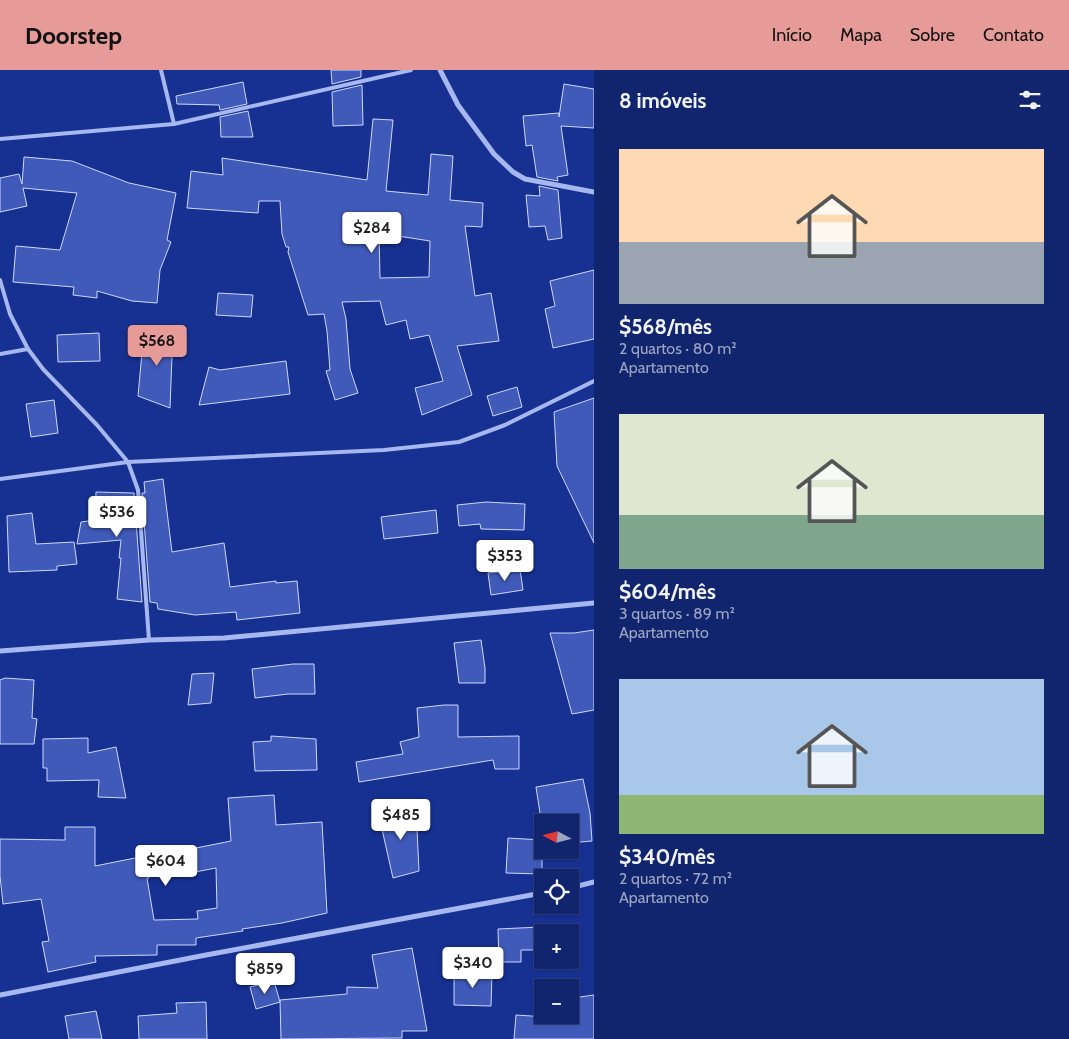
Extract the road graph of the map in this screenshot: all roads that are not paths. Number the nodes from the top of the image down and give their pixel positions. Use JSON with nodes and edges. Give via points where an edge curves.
{"nodes":[{"id":1,"x":161,"y":70,"type":"edge"},
{"id":2,"x":411,"y":70,"type":"edge"},
{"id":3,"x":440,"y":70,"type":"edge"},
{"id":4,"x":174,"y":124,"type":"junction"},
{"id":5,"x":0,"y":139,"type":"edge"},
{"id":6,"x":594,"y":192,"type":"edge"},
{"id":7,"x":0,"y":280,"type":"edge"},
{"id":8,"x":28,"y":349,"type":"junction"},
{"id":9,"x":0,"y":354,"type":"edge"},
{"id":10,"x":594,"y":381,"type":"edge"},
{"id":11,"x":128,"y":462,"type":"junction"},
{"id":12,"x":0,"y":479,"type":"edge"},
{"id":13,"x":594,"y":604,"type":"edge"},
{"id":14,"x":149,"y":640,"type":"junction"},
{"id":15,"x":0,"y":651,"type":"edge"},
{"id":16,"x":594,"y":882,"type":"edge"},
{"id":17,"x":579,"y":886,"type":"edge"},
{"id":18,"x":534,"y":894,"type":"edge"},
{"id":19,"x":0,"y":995,"type":"edge"}],
"edges":[{"from":1,"to":4,"type":"lane"},
{"from":2,"to":4,"type":"lane"},
{"from":3,"to":6,"type":"street","via":[[458,105],[494,154],[513,172],[525,179]]},
{"from":4,"to":5,"type":"lane"},
{"from":7,"to":8,"type":"lane","via":[[10,314]]},
{"from":8,"to":9,"type":"lane"},
{"from":8,"to":11,"type":"lane"},
{"from":10,"to":11,"type":"lane","via":[[505,425],[459,442],[384,450]]},
{"from":11,"to":12,"type":"lane"},
{"from":11,"to":14,"type":"lane","via":[[138,490]]},
{"from":13,"to":14,"type":"street","via":[[224,638]]},
{"from":14,"to":15,"type":"street"},
{"from":16,"to":17,"type":"street"},
{"from":18,"to":19,"type":"street"}]}
